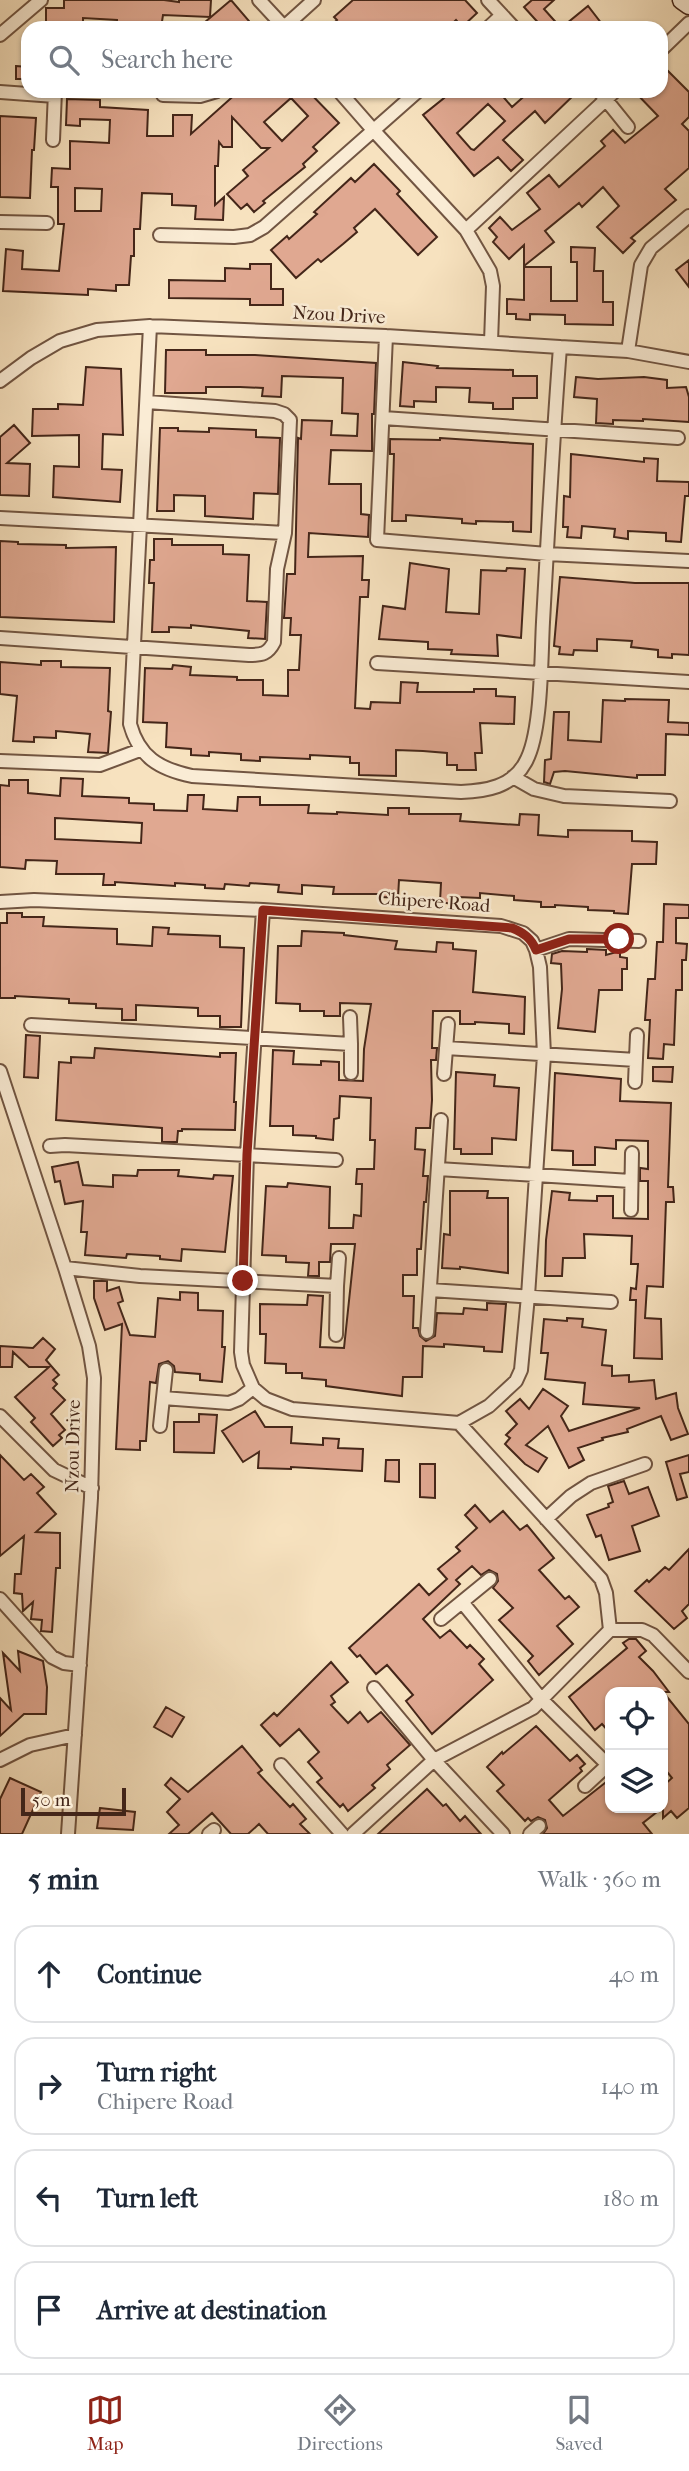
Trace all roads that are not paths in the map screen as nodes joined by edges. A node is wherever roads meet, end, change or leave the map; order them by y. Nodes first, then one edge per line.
1 (41, 0) edge
2 (259, 0) edge
3 (314, 0) edge
4 (488, 0) edge
5 (682, 0) edge
6 (689, 5) edge
7 (502, 15) junction
8 (278, 21) edge
9 (292, 21) edge
10 (496, 21) edge
11 (508, 21) edge
12 (689, 23) edge
13 (0, 35) edge
14 (668, 43) edge
15 (0, 92) edge
16 (21, 92) edge
17 (55, 98) edge
18 (345, 98) edge
19 (410, 98) edge
20 (603, 98) edge
21 (610, 98) edge
22 (628, 127) dead end
23 (374, 131) junction
24 (53, 140) dead end
25 (689, 215) edge
26 (0, 222) edge
27 (47, 223) dead end
28 (466, 230) junction
29 (160, 235) dead end
30 (150, 326) junction
31 (386, 336) junction
32 (491, 342) junction
33 (560, 347) junction
34 (628, 352) junction
35 (689, 362) edge
36 (0, 381) edge
37 (147, 402) junction
38 (383, 418) junction
39 (554, 429) junction
40 (678, 438) dead end
41 (0, 518) edge
42 (141, 527) junction
43 (285, 534) junction
44 (547, 554) junction
45 (689, 561) edge
46 (0, 638) edge
47 (134, 645) junction
48 (377, 663) dead end
49 (540, 671) junction
50 (689, 682) edge
51 (140, 750) junction
52 (0, 761) edge
53 (513, 777) junction
54 (670, 801) dead end
55 (0, 902) edge
56 (263, 910) junction
57 (639, 941) dead end
58 (536, 950) junction
59 (350, 1017) dead end
60 (448, 1024) dead end
61 (31, 1025) dead end
62 (637, 1035) dead end
63 (255, 1039) junction
64 (351, 1044) junction
65 (446, 1048) junction
66 (544, 1055) junction
67 (636, 1060) junction
68 (0, 1072) edge
69 (351, 1073) dead end
70 (444, 1074) dead end
71 (635, 1082) dead end
72 (441, 1120) dead end
73 (50, 1146) dead end
74 (632, 1153) dead end
75 (247, 1154) junction
76 (336, 1160) dead end
77 (438, 1168) junction
78 (536, 1174) junction
79 (631, 1181) junction
80 (631, 1210) dead end
81 (339, 1258) dead end
82 (65, 1268) junction
83 (243, 1281) junction
84 (337, 1286) junction
85 (430, 1290) junction
86 (528, 1296) junction
87 (611, 1302) dead end
88 (427, 1332) dead end
89 (336, 1335) dead end
90 (166, 1370) dead end
91 (253, 1388) junction
92 (163, 1398) junction
93 (0, 1416) edge
94 (459, 1423) junction
95 (160, 1426) dead end
96 (645, 1464) dead end
97 (92, 1488) junction
98 (546, 1519) junction
99 (490, 1579) dead end
100 (0, 1599) edge
101 (461, 1602) junction
102 (441, 1619) dead end
103 (610, 1630) junction
104 (80, 1665) junction
105 (689, 1672) edge
106 (374, 1688) dead end
107 (542, 1700) junction
108 (75, 1735) junction
109 (0, 1760) edge
110 (434, 1760) junction
111 (605, 1760) edge
112 (281, 1765) dead end
113 (605, 1768) edge
114 (584, 1786) dead end
115 (68, 1834) edge
116 (342, 1834) edge
117 (354, 1834) edge
118 (503, 1834) edge

1 - 13 street
2 - 8 street
3 - 9 street
4 - 7 street
5 - 6 street
7 - 10 street
7 - 11 street
12 - 14 street
15 - 16 street
17 - 24 street
18 - 23 street
19 - 23 street
20 - 28 street
21 - 22 street
23 - 28 street
23 - 29 street
25 - 34 street
26 - 27 street
28 - 32 street
30 - 31 street, Nzou Drive
30 - 36 street, Nzou Drive
30 - 37 street
31 - 32 street, Nzou Drive
31 - 38 street
32 - 33 street, Nzou Drive
33 - 34 street, Nzou Drive
33 - 39 street
34 - 35 street, Nzou Drive
37 - 42 street
37 - 43 street
38 - 39 street
38 - 44 street
39 - 40 street
39 - 44 street
41 - 42 street
42 - 43 street
42 - 47 street
43 - 47 street
44 - 45 street
44 - 49 street
46 - 47 street
47 - 51 street
48 - 49 street
49 - 50 street
49 - 53 street
51 - 52 street
51 - 53 street
53 - 54 street
55 - 56 street, Chipere Road
56 - 58 street, Chipere Road
56 - 63 street
57 - 58 street
58 - 66 street
59 - 64 street
60 - 65 street
61 - 63 street
62 - 67 street
63 - 64 street
63 - 75 street
64 - 69 street
65 - 66 street
65 - 70 street
66 - 67 street
66 - 78 street
67 - 71 street
68 - 82 street, Nzou Drive
72 - 77 street
73 - 75 street
74 - 79 street
75 - 76 street
75 - 83 street
77 - 78 street
77 - 85 street
78 - 79 street
78 - 86 street
79 - 80 street
81 - 84 street
82 - 83 street
82 - 97 street, Nzou Drive
83 - 84 street
83 - 91 street
84 - 89 street
85 - 86 street
85 - 88 street
86 - 87 street
86 - 94 street
90 - 92 street
91 - 92 street
91 - 94 street
92 - 95 street
93 - 97 street
94 - 98 street
96 - 98 street
97 - 104 street, Nzou Drive
98 - 103 street
99 - 101 street
100 - 104 street
101 - 102 street
101 - 107 street
103 - 105 street
103 - 107 street
104 - 108 street, Nzou Drive
106 - 110 street
107 - 110 street
107 - 111 street
108 - 109 street
108 - 115 street, Nzou Drive
110 - 117 street
110 - 118 street
112 - 116 street
113 - 114 street

